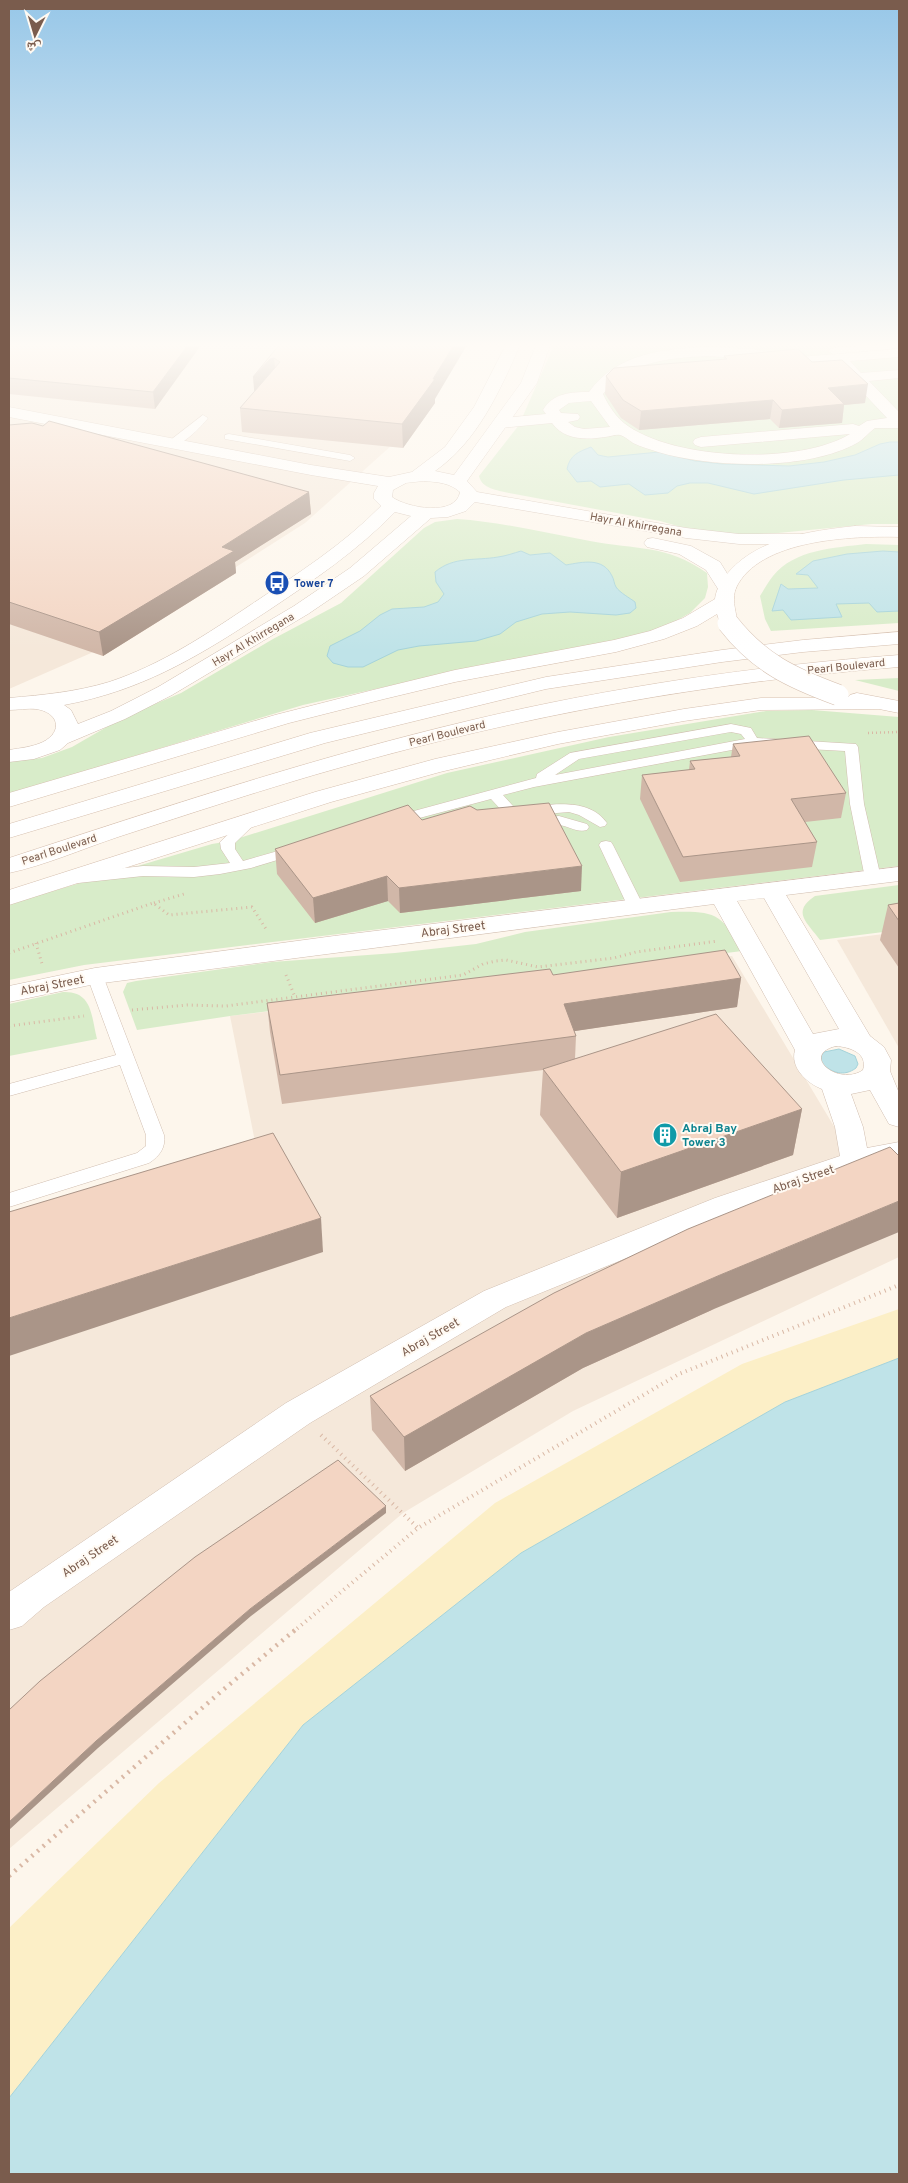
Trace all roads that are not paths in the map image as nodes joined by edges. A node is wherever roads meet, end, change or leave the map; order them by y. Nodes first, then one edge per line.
1 (155, 447) edge
2 (169, 447) edge
3 (221, 447) edge
4 (295, 447) edge
5 (451, 447) edge
6 (488, 447) edge
7 (659, 447) edge
8 (750, 447) edge
9 (802, 447) edge
10 (833, 447) edge
11 (166, 449) junction
12 (216, 452) junction
13 (808, 454) junction
14 (350, 458) dead end
15 (761, 459) junction
16 (418, 476) junction
17 (392, 483) junction
18 (463, 495) junction
19 (387, 503) junction
20 (426, 514) junction
21 (897, 531) edge
22 (804, 539) junction
23 (725, 595) junction
24 (899, 638) edge
25 (899, 661) edge
26 (21, 702) edge
27 (875, 704) junction
28 (899, 707) edge
29 (62, 738) junction
30 (9, 756) edge
31 (493, 793) junction
32 (9, 800) edge
33 (443, 806) junction
34 (464, 817) edge
35 (253, 819) junction
36 (600, 823) dead end
37 (379, 825) edge
38 (513, 825) edge
39 (582, 827) dead end
40 (9, 832) edge
41 (315, 844) edge
42 (606, 845) dead end
43 (9, 866) edge
44 (239, 866) junction
45 (899, 874) edge
46 (69, 878) junction
47 (874, 878) junction
48 (771, 890) junction
49 (722, 897) junction
50 (9, 898) edge
51 (636, 907) junction
52 (95, 976) junction
53 (9, 994) edge
54 (860, 1042) junction
55 (808, 1049) junction
56 (126, 1058) junction
57 (877, 1072) junction
58 (834, 1083) junction
59 (9, 1090) edge
60 (899, 1117) edge
61 (899, 1152) edge
62 (855, 1161) junction
63 (9, 1200) edge
64 (9, 1614) edge

1 - 11 street
2 - 11 lane
3 - 12 lane
4 - 14 lane
5 - 16 street
6 - 18 street
7 - 15 street
8 - 15 street
9 - 13 street
10 - 13 street
11 - 12 street
11 - 19 street
12 - 17 street
13 - 15 street
16 - 17 street
16 - 18 street
17 - 19 street, Hayr Al Khirregana
18 - 20 street
18 - 22 street, Hayr Al Khirregana
18 - 23 street, Hayr Al Khirregana
19 - 20 street
19 - 26 street, Hayr Al Khirregana
20 - 29 street, Hayr Al Khirregana
21 - 22 street
22 - 23 street
23 - 27 street, bridge
23 - 32 street
24 - 40 street, Pearl Boulevard
25 - 43 street, Pearl Boulevard
26 - 29 street
27 - 28 street
27 - 35 street
29 - 30 street, Hayr Al Khirregana
31 - 33 lane
31 - 36 lane
31 - 47 lane
33 - 34 lane
33 - 37 lane
35 - 44 lane
35 - 46 street
38 - 39 lane
41 - 44 lane
42 - 51 lane
44 - 46 lane
45 - 47 street, Abraj Street
46 - 50 street
47 - 48 street, Abraj Street
48 - 49 street, Abraj Street
48 - 54 street
49 - 51 street, Abraj Street
49 - 55 street
51 - 52 street, Abraj Street
52 - 53 street, Abraj Street
52 - 56 lane
54 - 55 street
54 - 57 street
55 - 58 street
56 - 59 lane
56 - 63 lane
57 - 58 street
57 - 60 street
58 - 62 street
61 - 62 street, Abraj Street
62 - 64 street, Abraj Street

